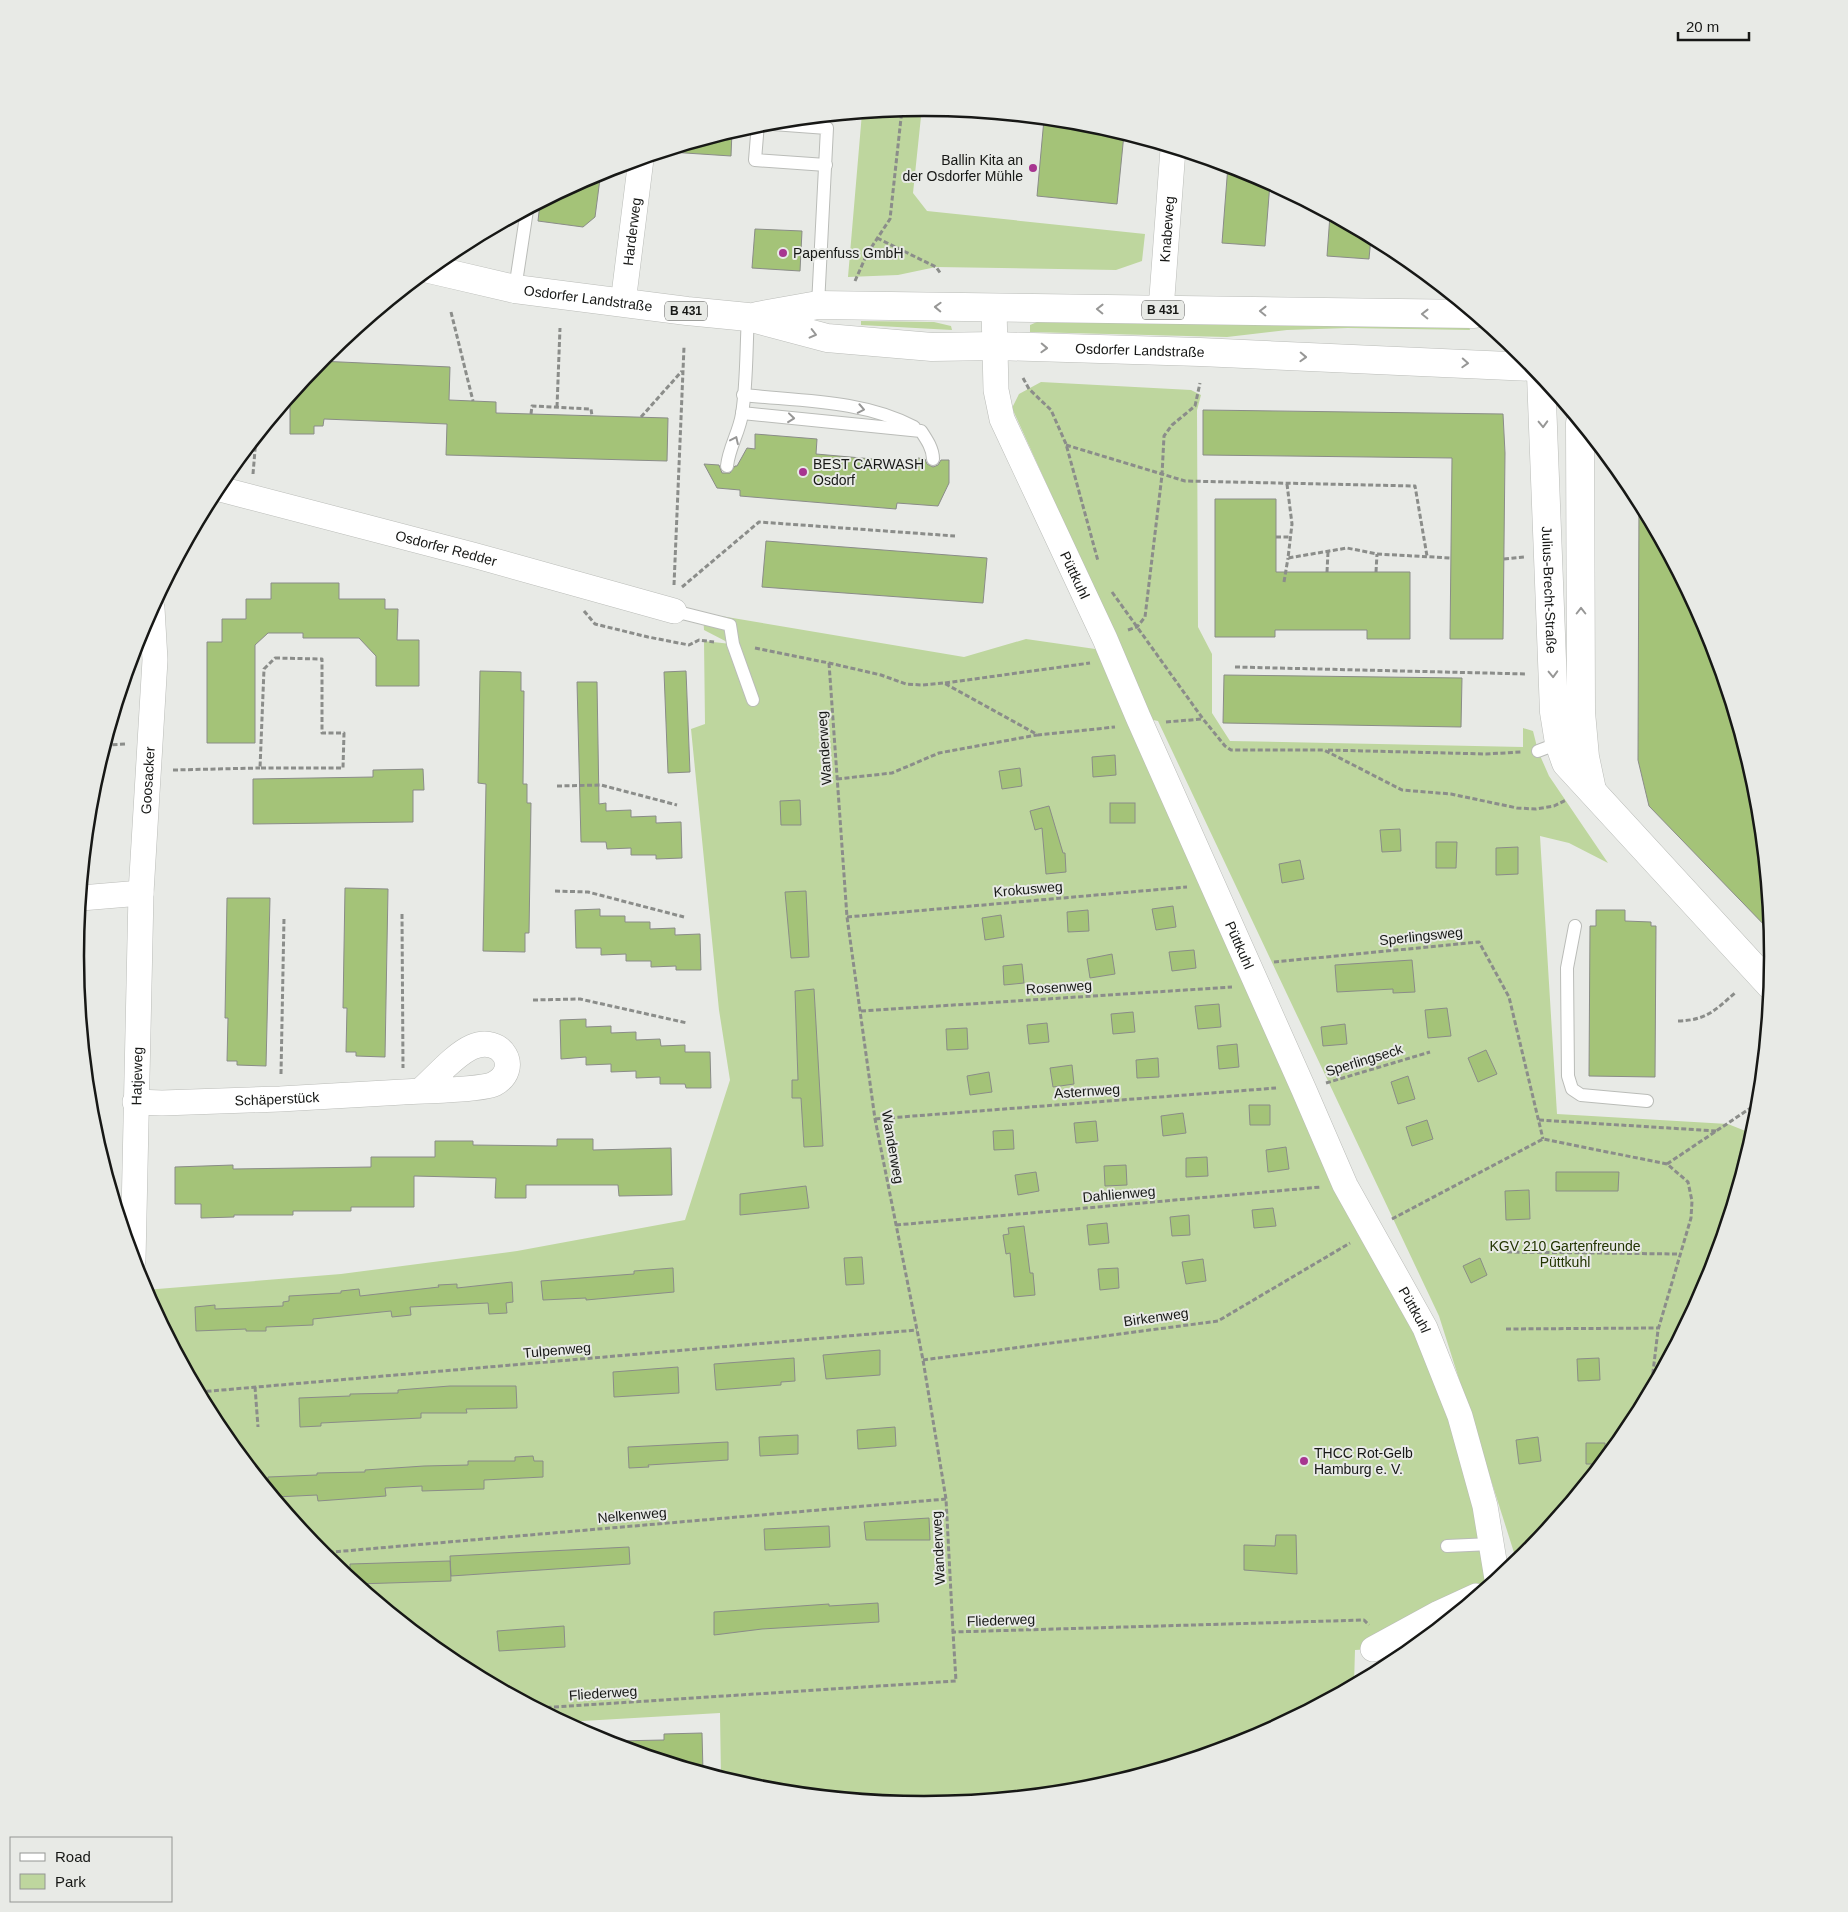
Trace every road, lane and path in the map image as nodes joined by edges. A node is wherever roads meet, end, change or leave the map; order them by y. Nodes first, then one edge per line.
1 (901, 117) edge
2 (797, 126) edge
3 (758, 132) edge
4 (1173, 154) edge
5 (640, 165) edge
6 (826, 165) junction
7 (525, 217) edge
8 (877, 238) junction
9 (438, 271) edge
10 (941, 274) dead end
11 (853, 284) dead end
12 (515, 288) junction
13 (623, 303) junction
14 (818, 304) junction
15 (994, 308) junction
16 (1161, 310) junction
17 (451, 312) dead end
18 (1466, 314) edge
19 (748, 317) junction
20 (560, 328) dead end
21 (996, 346) junction
22 (684, 347) dead end
23 (1522, 366) edge
24 (683, 371) junction
25 (1023, 378) dead end
26 (1200, 383) dead end
27 (1541, 387) edge
28 (744, 395) junction
29 (473, 401) dead end
30 (557, 407) junction
31 (742, 413) junction
32 (531, 414) dead end
33 (592, 416) dead end
34 (641, 417) dead end
35 (921, 431) junction
36 (1580, 431) edge
37 (1066, 444) junction
38 (255, 447) edge
39 (933, 459) dead end
40 (727, 466) dead end
41 (1162, 475) junction
42 (1287, 484) junction
43 (224, 490) edge
44 (250, 497) junction
45 (956, 536) dead end
46 (1276, 537) dead end
47 (1290, 537) junction
48 (1328, 552) junction
49 (1377, 554) junction
50 (1427, 556) junction
51 (1524, 557) dead end
52 (1288, 558) junction
53 (1451, 558) dead end
54 (1504, 559) dead end
55 (1100, 569) dead end
56 (1327, 572) dead end
57 (1376, 572) dead end
58 (1284, 582) dead end
59 (1108, 587) dead end
60 (583, 610) dead end
61 (674, 611) junction
62 (153, 623) edge
63 (1137, 627) junction
64 (670, 642) junction
65 (733, 644) junction
66 (1113, 660) junction
67 (829, 663) junction
68 (1235, 667) dead end
69 (1530, 674) dead end
70 (944, 683) junction
71 (754, 700) dead end
72 (1203, 719) junction
73 (1141, 724) junction
74 (1038, 735) junction
75 (1549, 747) junction
76 (1324, 750) junction
77 (260, 768) junction
78 (149, 770) junction
79 (837, 779) junction
80 (557, 786) dead end
81 (1582, 795) junction
82 (677, 805) dead end
83 (1212, 884) junction
84 (555, 891) dead end
85 (141, 893) junction
86 (86, 898) edge
87 (402, 914) dead end
88 (684, 917) dead end
89 (847, 917) junction
90 (284, 918) dead end
91 (1575, 926) dead end
92 (1252, 975) junction
93 (1763, 978) edge
94 (1736, 992) dead end
95 (533, 1000) dead end
96 (861, 1011) junction
97 (1678, 1021) dead end
98 (687, 1023) dead end
99 (1430, 1052) dead end
100 (1303, 1088) junction
101 (411, 1092) joint
102 (280, 1099) junction
103 (135, 1102) junction
104 (1647, 1102) dead end
105 (1750, 1109) edge
106 (875, 1119) junction
107 (1539, 1120) junction
108 (1717, 1131) junction
109 (1543, 1139) junction
110 (1667, 1164) junction
111 (1345, 1185) junction
112 (896, 1225) junction
113 (1370, 1231) junction
114 (133, 1240) edge
115 (1507, 1252) dead end
116 (1679, 1254) junction
117 (1506, 1328) dead end
118 (1658, 1328) junction
119 (917, 1330) junction
120 (923, 1360) junction
121 (1651, 1378) edge
122 (255, 1387) junction
123 (206, 1391) edge
124 (258, 1427) dead end
125 (946, 1499) junction
126 (1491, 1544) junction
127 (1447, 1546) dead end
128 (331, 1551) edge
129 (1496, 1571) edge
130 (1459, 1604) edge
131 (953, 1632) junction
132 (1373, 1649) joint
133 (547, 1707) edge

1 - 8 path
2 - 6 lane
3 - 6 lane
4 - 16 street, Knabeweg
5 - 13 street, Harderweg
6 - 14 lane
7 - 12 lane
8 - 10 path
8 - 11 path
9 - 12 main road, Osdorfer Landstraße / B 431
12 - 13 main road, Osdorfer Landstraße / B 431
13 - 19 main road, Osdorfer Landstraße / B 431
15 -> 14 main road, Osdorfer Landstraße / B 431
14 - 19 main road, Osdorfer Landstraße / B 431
16 -> 15 main road, Osdorfer Landstraße / B 431
15 - 21 street, Püttkuhl
18 -> 16 main road, Osdorfer Landstraße / B 431
17 - 29 path
19 -> 21 main road, Osdorfer Landstraße / B 431
19 - 28 lane
20 - 30 path
21 -> 23 main road, Osdorfer Landstraße / B 431
21 - 66 street, Püttkuhl
22 - 24 path
24 - 34 path
24 - 45 path
25 - 37 path
26 - 41 path
27 -> 75 main road, Julius-Brecht-Straße
28 - 31 lane
28 -> 35 lane
30 - 32 path
30 - 33 path
31 -> 35 lane
40 -> 31 lane
35 - 39 lane
81 -> 36 main road, Julius-Brecht-Straße
37 - 41 path
37 - 55 path
38 - 44 path
41 - 42 path
41 - 63 path
42 - 47 path
42 - 50 path
43 - 44 street, Osdorfer Redder
44 - 61 street, Osdorfer Redder
46 - 47 path
47 - 52 path
48 - 49 path
48 - 52 path
48 - 56 path
49 - 50 path
49 - 57 path
50 - 53 path
51 - 54 path
52 - 58 path
59 - 63 path
60 - 64 path
61 - 64 path
61 - 65 lane
62 - 78 street, Goosacker
63 - 72 path
64 - 65 path
65 - 67 path
65 - 71 lane
66 - 70 path
66 - 73 street, Püttkuhl
67 - 70 path
67 - 79 path, Wanderweg
68 - 69 path
70 - 74 path
72 - 73 path
72 - 76 path
73 - 74 path
73 - 83 street, Püttkuhl
74 - 79 path
75 - 76 path
75 - 81 main road, Julius-Brecht-Straße
76 - 81 path
77 - 77 path
77 - 78 path
78 - 85 street, Goosacker
79 - 89 path, Wanderweg
80 - 82 path
81 - 93 main road, Julius-Brecht-Straße
83 - 89 path, Krokusweg
83 - 92 street, Püttkuhl
84 - 88 path
85 - 86 street
85 - 103 street, Hatjeweg
87 - 101 path
89 - 96 path, Wanderweg
90 - 102 path
91 - 104 lane
92 - 96 path, Rosenweg
92 - 100 street, Püttkuhl
92 - 107 path, Sperlingsweg
94 - 97 path
95 - 98 path
96 - 106 path, Wanderweg
99 - 100 path, Sperlingseck
100 - 106 path, Asternweg
100 - 111 street, Püttkuhl
101 - 102 street, Schäperstück
102 - 103 street, Schäperstück
103 - 114 street, Hatjeweg
105 - 108 path
106 - 112 path, Wanderweg
107 - 108 path
107 - 109 path, Sperlingsweg
108 - 110 path
109 - 110 path
109 - 113 path, Birkenweg
110 - 116 path
111 - 112 path, Dahlienweg
111 - 113 street, Püttkuhl
112 - 119 path, Wanderweg
113 - 120 path, Birkenweg
113 - 126 street, Püttkuhl
115 - 116 path
116 - 118 path
117 - 118 path
118 - 121 path
119 - 120 path, Wanderweg
119 - 122 path, Tulpenweg
120 - 125 path, Wanderweg
122 - 123 path, Tulpenweg
122 - 124 path
125 - 128 path, Nelkenweg
125 - 131 path, Wanderweg
126 - 127 lane
126 - 129 street, Püttkuhl
130 - 132 street
131 - 132 path, Fliederweg
131 - 133 path, Fliederweg

